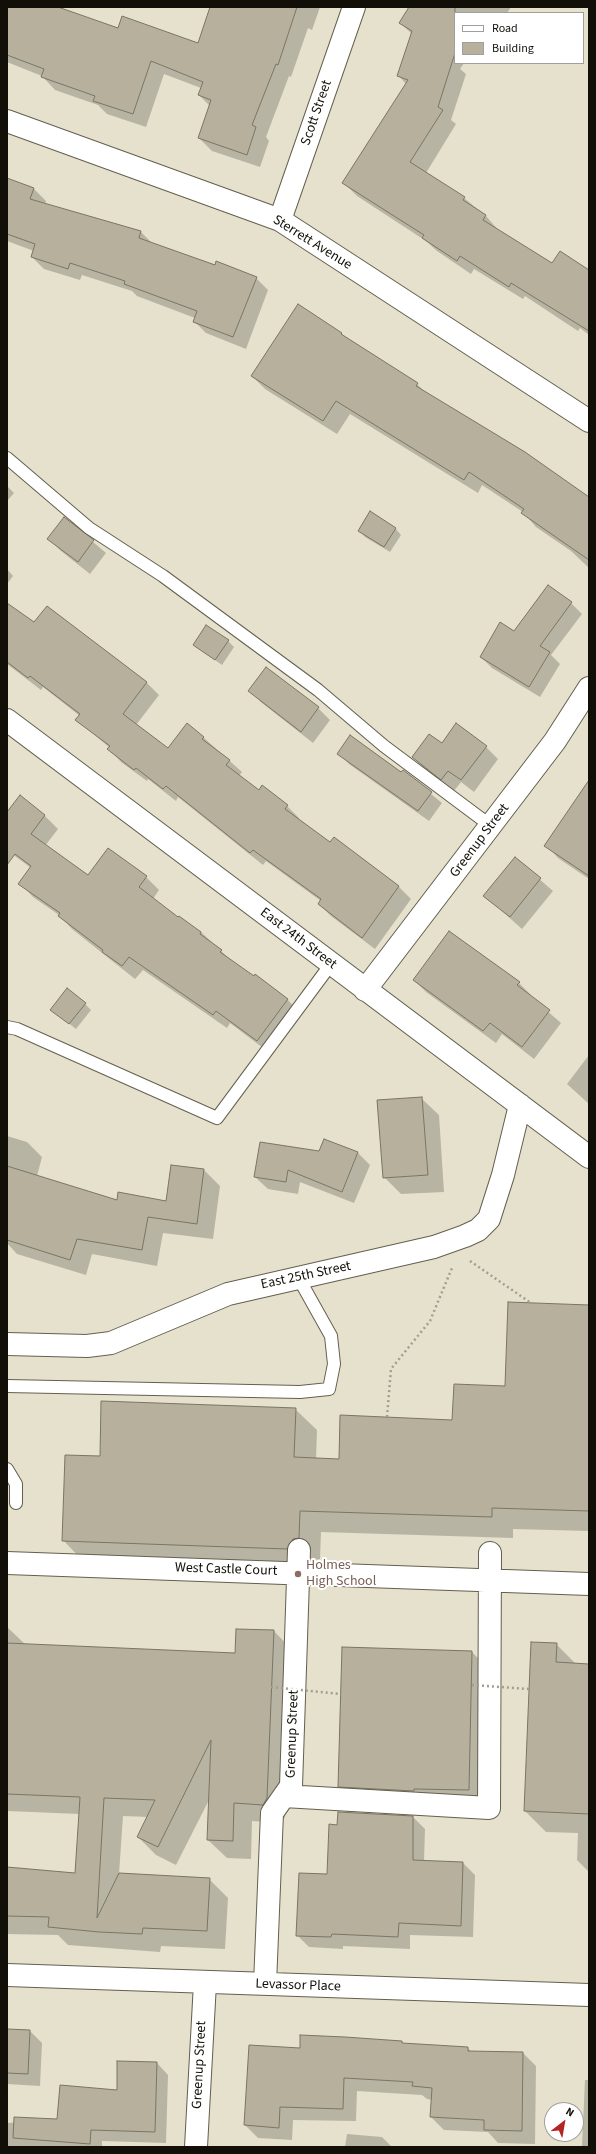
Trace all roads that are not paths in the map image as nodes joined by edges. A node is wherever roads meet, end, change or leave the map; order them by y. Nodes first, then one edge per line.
1 (354, 7) edge
2 (7, 121) edge
3 (280, 220) junction
4 (589, 421) edge
5 (7, 458) edge
6 (589, 688) edge
7 (10, 730) edge
8 (491, 826) junction
9 (331, 964) junction
10 (366, 990) junction
11 (7, 1027) edge
12 (520, 1105) junction
13 (589, 1157) edge
14 (298, 1277) junction
15 (7, 1344) edge
16 (7, 1386) edge
17 (7, 1469) edge
18 (16, 1503) dead end
19 (299, 1550) dead end
20 (490, 1553) dead end
21 (7, 1564) edge
22 (299, 1572) junction
23 (490, 1580) junction
24 (589, 1584) edge
25 (278, 1805) junction
26 (7, 1975) edge
27 (205, 1983) junction
28 (265, 1984) junction
29 (589, 1995) edge
30 (196, 2147) edge

1 - 3 street, Scott Street
2 - 3 street, Sterrett Avenue
3 - 4 street, Sterrett Avenue
5 - 8 lane
6 - 8 street, Greenup Street
7 - 9 street, East 24th Street
8 - 10 street, Greenup Street
9 - 10 street, East 24th Street
9 - 11 lane
10 - 12 street, East 24th Street
12 - 13 street, East 24th Street
12 - 14 street, East 25th Street
14 - 15 street, East 25th Street
14 - 16 lane
17 - 18 lane
19 - 22 street, Greenup Street
20 - 23 street
21 - 22 street, West Castle Court
22 - 23 street, West Castle Court
22 - 25 street, Greenup Street
23 - 24 street, West Castle Court
23 - 25 street
25 - 28 street, Greenup Street
26 - 27 street, Levassor Place
27 - 28 street, Levassor Place
27 - 30 street, Greenup Street
28 - 29 street, Levassor Place

